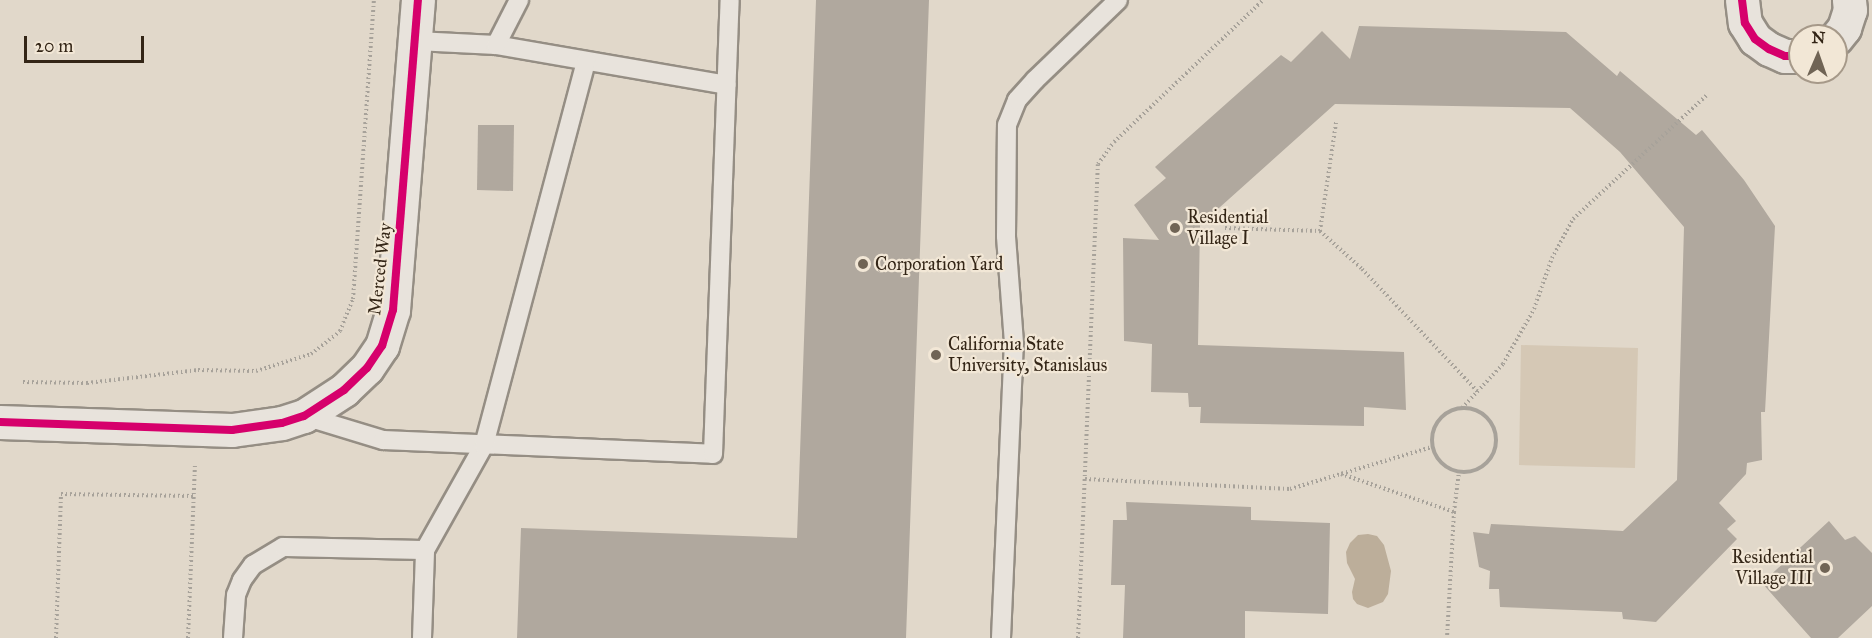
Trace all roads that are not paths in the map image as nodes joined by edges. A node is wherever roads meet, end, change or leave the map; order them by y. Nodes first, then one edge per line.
1 (418, 0) edge
2 (519, 0) edge
3 (730, 0) edge
4 (1118, 0) edge
5 (1742, 0) edge
6 (1850, 0) edge
7 (1845, 24) edge
8 (416, 41) junction
9 (496, 45) junction
10 (1788, 56) edge
11 (586, 61) junction
12 (727, 86) junction
13 (304, 416) junction
14 (0, 422) edge
15 (484, 444) junction
16 (425, 550) junction
17 (233, 638) edge
18 (422, 638) edge
19 (1001, 638) edge

1 - 8 street, Merced Way
2 - 9 lane
3 - 12 lane
4 - 19 lane
5 - 10 street
6 - 7 street
8 - 9 lane
8 - 13 street, Merced Way
9 - 11 lane
11 - 12 lane
11 - 15 lane
12 - 15 lane
13 - 14 street, Merced Way
13 - 15 lane
15 - 16 lane
16 - 17 lane
16 - 18 lane

